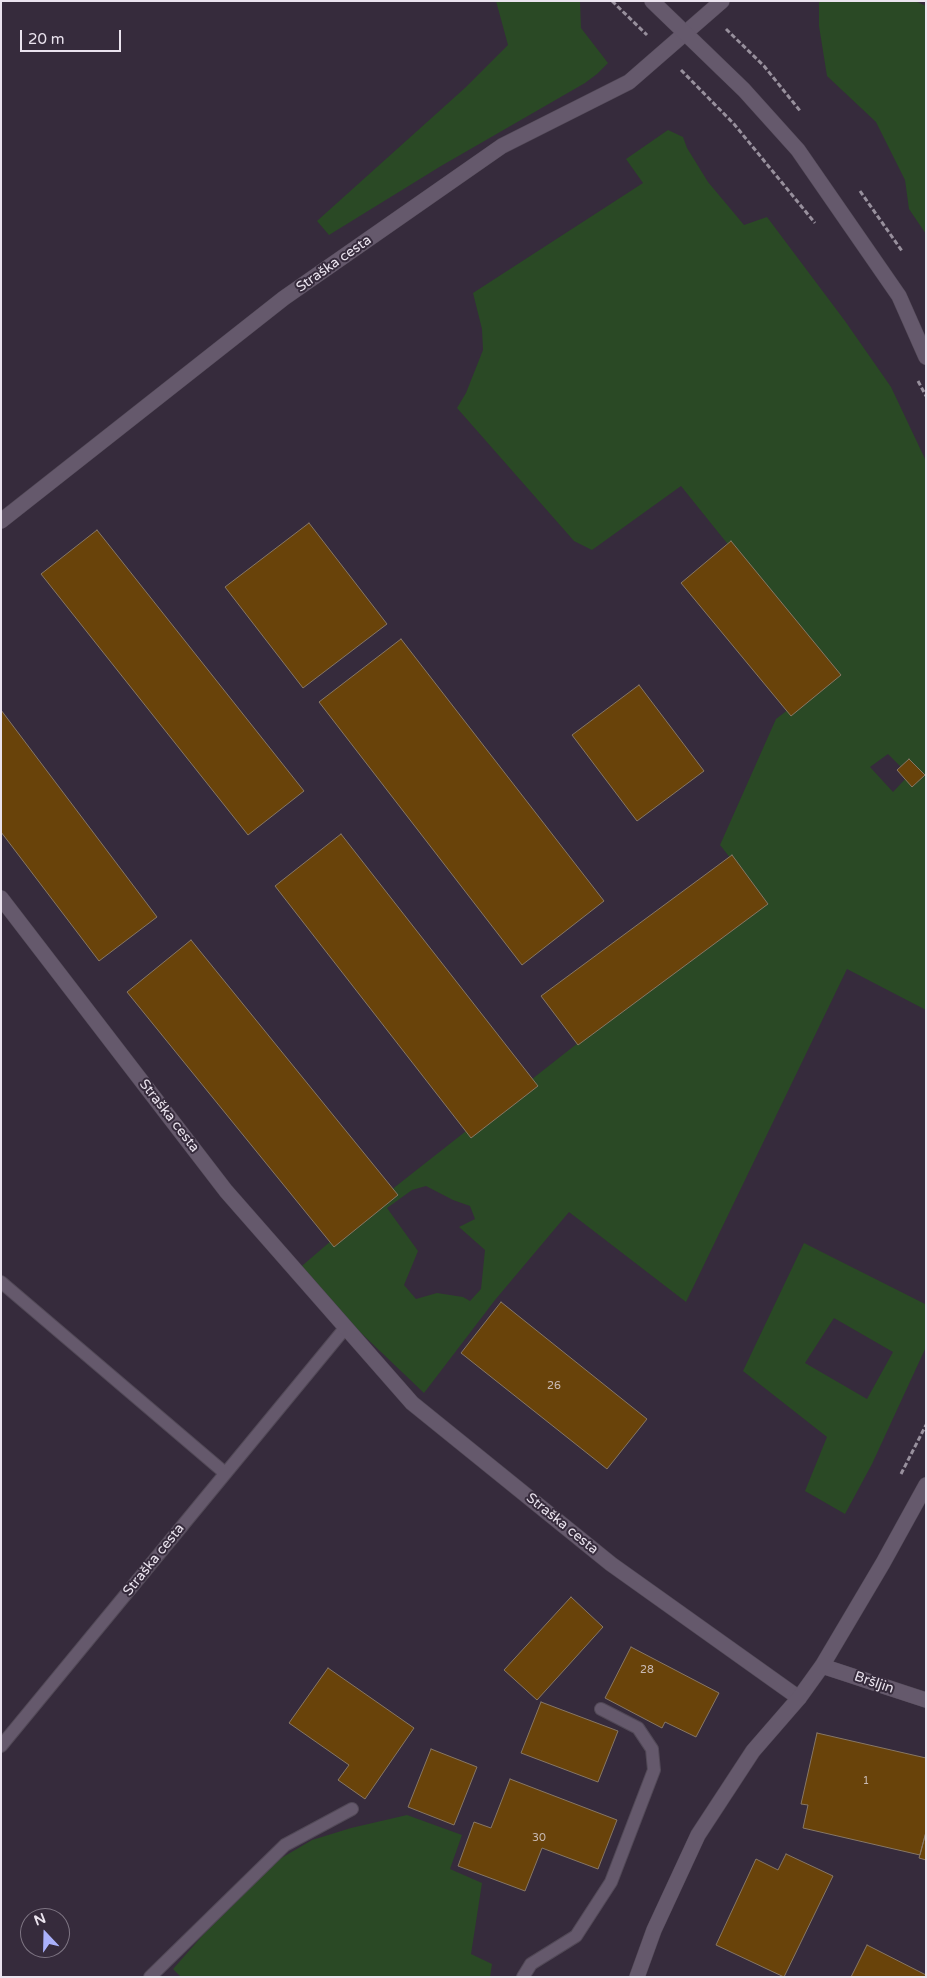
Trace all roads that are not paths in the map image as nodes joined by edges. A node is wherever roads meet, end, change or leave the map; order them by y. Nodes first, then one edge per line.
1 (652, 1) edge
2 (722, 1) edge
3 (684, 34) junction
4 (926, 357) edge
5 (1, 521) edge
6 (1, 898) edge
7 (1, 1282) edge
8 (346, 1327) junction
9 (225, 1473) junction
10 (926, 1485) edge
11 (822, 1666) junction
12 (799, 1698) junction
13 (926, 1700) edge
14 (601, 1709) dead end
15 (1, 1746) edge
16 (352, 1808) dead end
17 (150, 1977) edge
18 (523, 1977) edge
19 (637, 1977) edge

1 - 3 street
2 - 3 street, Straška cesta
3 - 4 street
3 - 5 street, Straška cesta
6 - 8 street, Straška cesta
7 - 9 lane
8 - 9 lane, Straška cesta
8 - 12 street, Straška cesta
9 - 15 lane, Straška cesta
10 - 11 street
11 - 12 street
11 - 13 street, Bršljin
12 - 19 street
14 - 18 lane
16 - 17 lane

